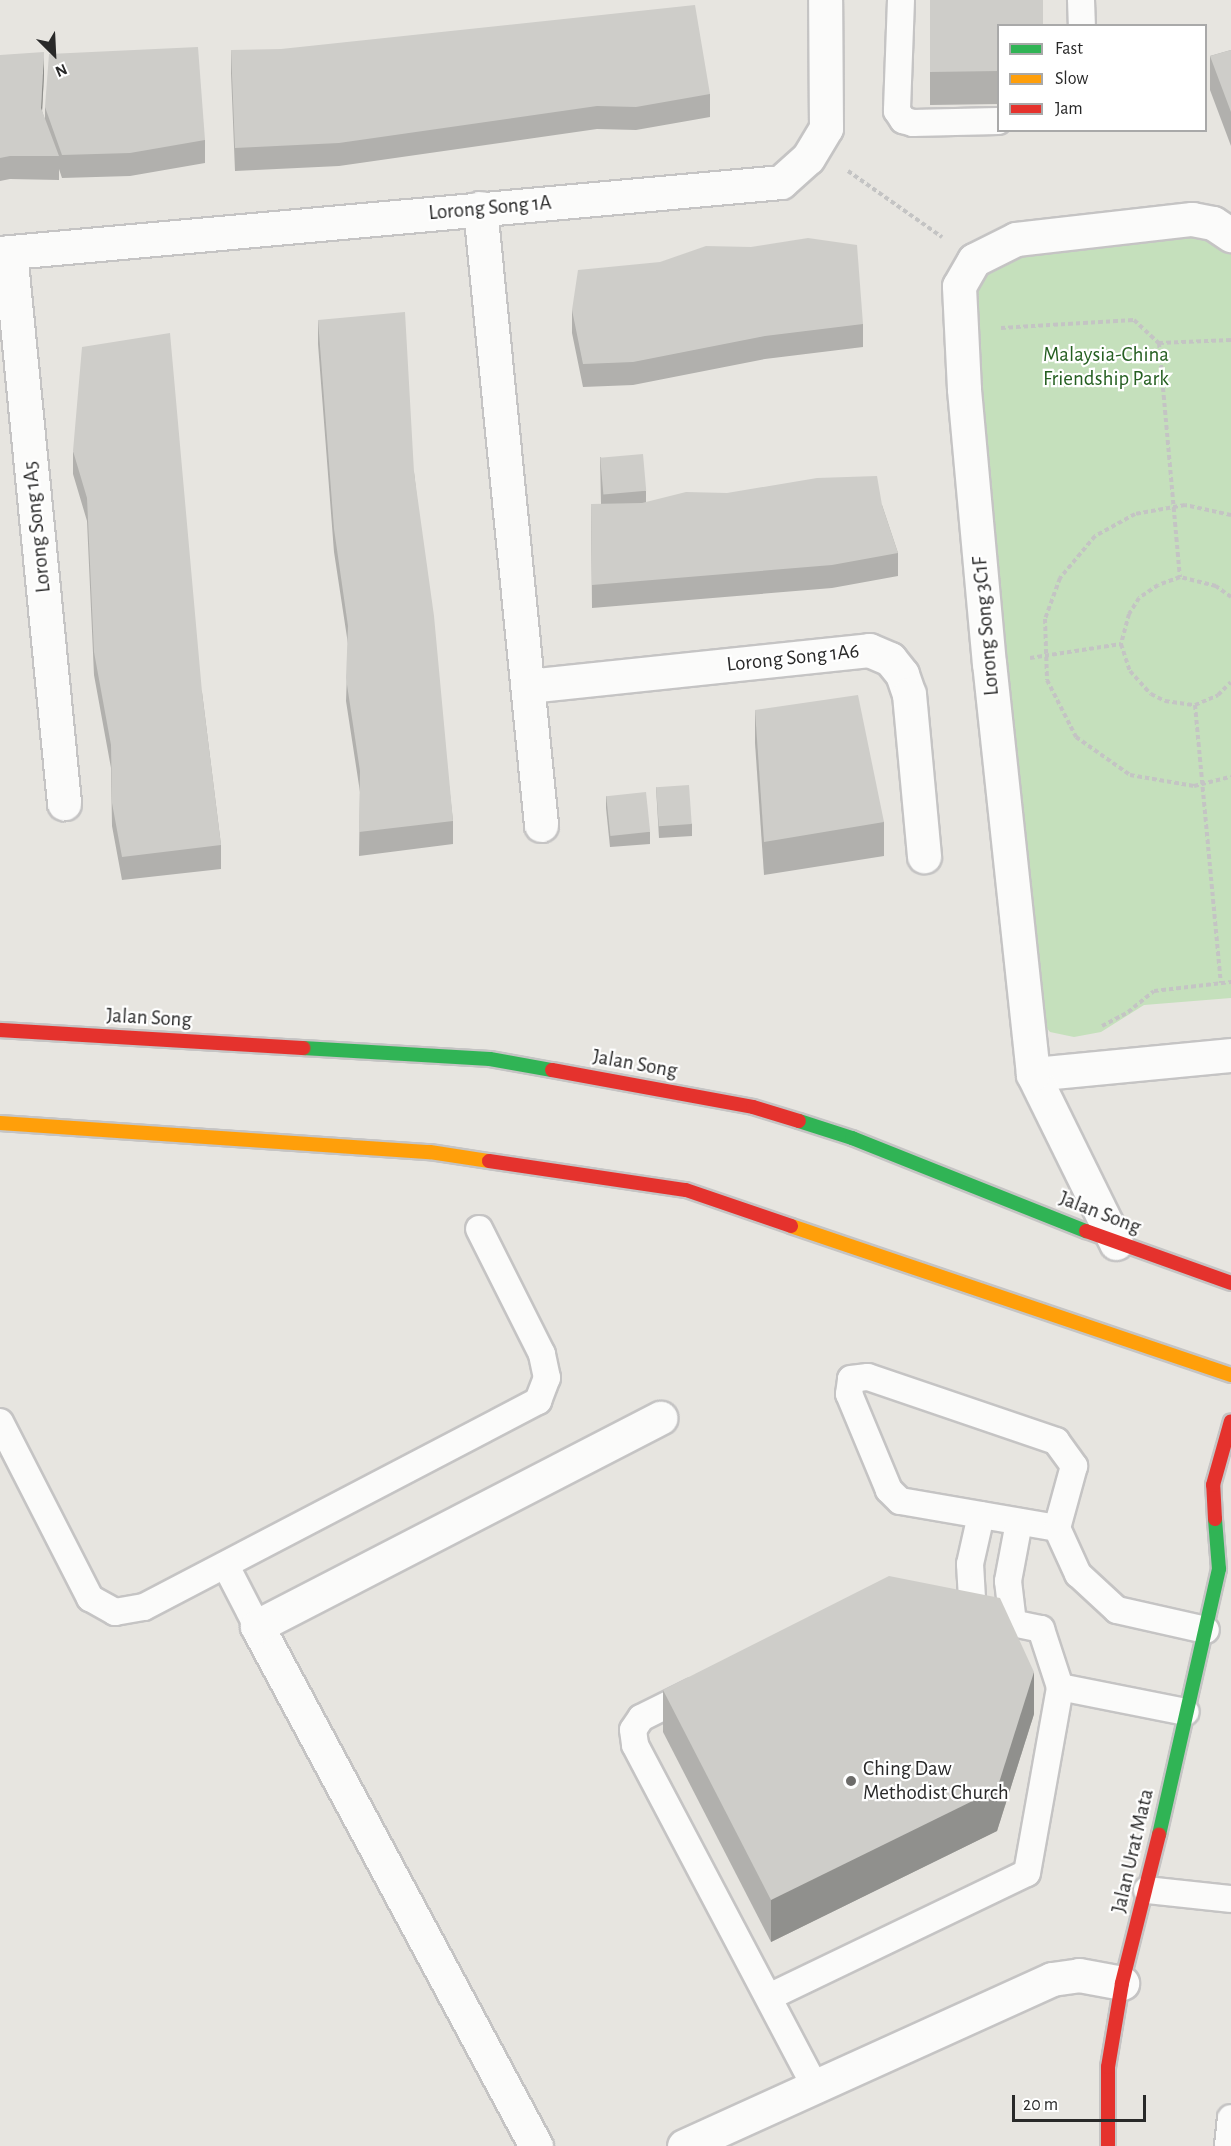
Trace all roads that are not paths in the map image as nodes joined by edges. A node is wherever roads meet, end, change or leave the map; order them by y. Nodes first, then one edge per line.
1 (825, 0) edge
2 (901, 0) edge
3 (1081, 0) edge
4 (1082, 24) edge
5 (997, 122) edge
6 (480, 208) junction
7 (1231, 235) edge
8 (5, 252) edge
9 (528, 686) junction
10 (64, 803) dead end
11 (541, 825) dead end
12 (924, 856) dead end
13 (0, 1030) edge
14 (1231, 1055) edge
15 (1033, 1074) junction
16 (0, 1123) edge
17 (479, 1229) dead end
18 (1116, 1243) junction
19 (1231, 1283) edge
20 (1231, 1375) edge
21 (660, 1418) dead end
22 (1231, 1421) edge
23 (0, 1422) edge
24 (981, 1515) junction
25 (1019, 1522) junction
26 (1057, 1528) junction
27 (1231, 1553) edge
28 (226, 1566) junction
29 (1219, 1569) junction
30 (1013, 1623) junction
31 (257, 1626) junction
32 (1206, 1630) junction
33 (714, 1681) edge
34 (1060, 1687) junction
35 (1186, 1712) junction
36 (1147, 1890) junction
37 (1231, 1899) edge
38 (1122, 1983) junction
39 (769, 1997) junction
40 (815, 2087) junction
41 (1231, 2118) edge
42 (536, 2146) edge
43 (684, 2146) edge
44 (1108, 2146) edge
45 (1228, 2146) edge

1 - 6 street, Lorong Song 1A
2 - 5 lane
3 - 4 lane
6 - 8 street, Lorong Song 1A
6 - 9 street
7 - 15 street, Lorong Song 3C1F
8 - 10 street, Lorong Song 1A5
9 - 11 street
9 - 12 street, Lorong Song 1A6
13 - 18 main road, Jalan Song
14 - 15 street
15 - 18 street, Lorong Song 3C1F
16 - 20 main road
17 - 28 lane
18 - 19 main road, Jalan Song
21 - 31 street
22 - 29 main road, Jalan Urat Mata
23 - 28 lane
24 - 25 lane
24 - 26 lane
24 - 30 lane
25 - 26 lane
25 - 30 lane
26 - 32 lane
27 - 29 main road, Jalan Urat Mata
28 - 31 lane
29 - 32 main road, Jalan Urat Mata
30 - 34 lane
31 - 42 street
32 - 35 main road, Jalan Urat Mata
33 - 39 lane
34 - 35 lane
34 - 39 lane
35 - 36 main road, Jalan Urat Mata
36 - 37 lane
36 - 38 main road, Jalan Urat Mata
38 - 40 street
38 - 44 main road, Jalan Urat Mata
39 - 40 lane
40 - 43 street
41 - 45 lane

